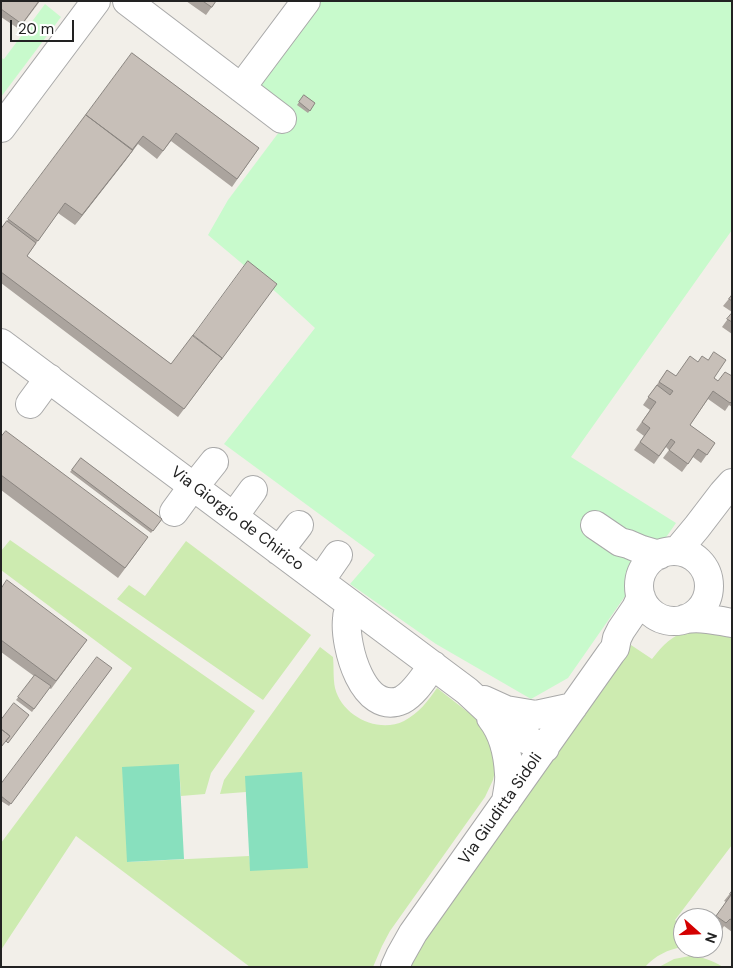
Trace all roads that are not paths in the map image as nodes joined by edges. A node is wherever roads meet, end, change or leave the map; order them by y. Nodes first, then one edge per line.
1 (96, 1) edge
2 (127, 1) edge
3 (306, 1) edge
4 (241, 88) junction
5 (282, 119) dead end
6 (1, 128) edge
7 (1, 342) edge
8 (49, 378) junction
9 (30, 404) dead end
10 (214, 462) dead end
11 (732, 483) edge
12 (194, 487) junction
13 (253, 490) dead end
14 (732, 503) edge
15 (174, 512) dead end
16 (234, 516) junction
17 (299, 525) dead end
18 (279, 551) junction
19 (668, 553) junction
20 (338, 554) dead end
21 (707, 579) junction
22 (320, 581) junction
23 (640, 587) junction
24 (352, 605) junction
25 (732, 610) edge
26 (676, 620) junction
27 (732, 623) edge
28 (611, 653) junction
29 (432, 665) junction
30 (473, 696) junction
31 (573, 707) junction
32 (544, 748) junction
33 (506, 802) junction
34 (395, 967) edge

1 - 6 street
2 - 4 street
3 - 4 street
4 - 5 street
7 - 8 street, Via Giorgio de Chirico
8 - 9 street
8 - 12 street, Via Giorgio de Chirico
10 - 12 street
11 - 19 street, Via Giuditta Sidoli
12 - 15 street
12 - 16 street, Via Giorgio de Chirico
13 - 16 street
14 - 21 street, Via Giuditta Sidoli
16 - 18 street, Via Giorgio de Chirico
17 - 18 street
18 - 22 street, Via Giorgio de Chirico
19 - 21 street
19 - 23 street, Via Giuditta Sidoli
19 - 23 street
20 - 22 street
21 - 25 street
21 - 26 street, Via Giuditta Sidoli
22 - 24 street, Via Giorgio de Chirico
23 - 26 street
23 - 28 street, Via Giuditta Sidoli
24 - 29 street, Via Giorgio de Chirico
24 - 29 street
26 - 27 street
26 - 28 street, Via Giuditta Sidoli
28 - 31 street, Via Giuditta Sidoli
29 - 30 street, Via Giorgio de Chirico
30 - 31 street, Via Giorgio de Chirico
30 - 32 street
30 - 33 street, Via Giorgio de Chirico
31 - 32 street, Via Giuditta Sidoli
32 - 33 street, Via Giuditta Sidoli
33 - 34 street, Via Giuditta Sidoli

